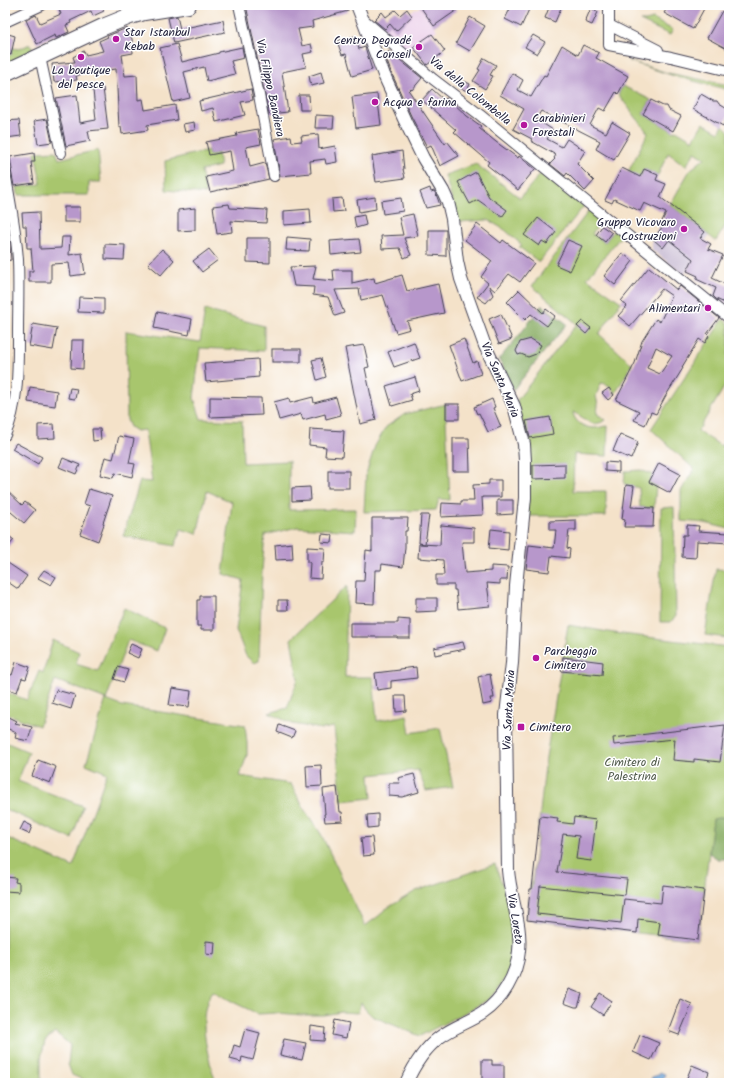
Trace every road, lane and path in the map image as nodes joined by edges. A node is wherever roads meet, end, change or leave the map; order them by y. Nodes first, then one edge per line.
1 (42, 5) edge
2 (188, 5) edge
3 (239, 5) edge
4 (358, 5) edge
5 (609, 5) edge
6 (363, 19) junction
7 (5, 22) edge
8 (610, 25) junction
9 (40, 56) junction
10 (671, 57) junction
11 (729, 71) edge
12 (5, 73) edge
13 (61, 153) dead end
14 (5, 172) edge
15 (274, 176) dead end
16 (729, 318) edge
17 (5, 435) edge
18 (507, 802) joint
19 (406, 1083) edge

1 - 7 street
2 - 9 main road
3 - 15 street, Via Filippo Bandiera
4 - 6 street, Via Santa Maria
5 - 8 street
6 - 16 street, Via della Colombella
6 - 18 street, Via Santa Maria
8 - 10 street
8 - 10 street
9 - 12 main road
9 - 13 street
10 - 11 street
14 - 17 street
18 - 19 street, Via Loreto

